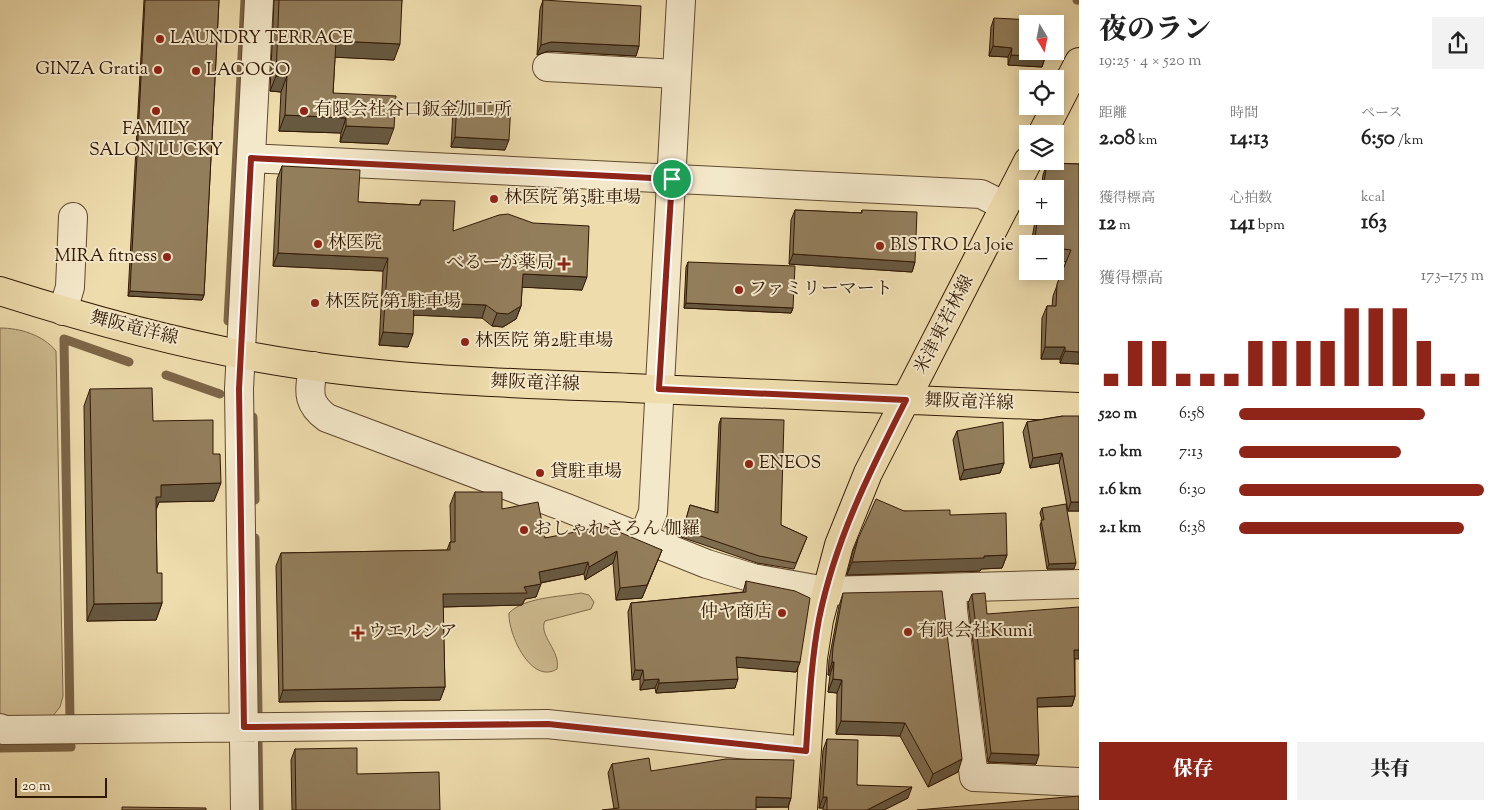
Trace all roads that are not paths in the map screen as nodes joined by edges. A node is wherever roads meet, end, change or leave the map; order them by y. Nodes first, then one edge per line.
1 (259, 0) edge
2 (681, 0) edge
3 (1079, 62) edge
4 (547, 67) dead end
5 (678, 74) junction
6 (1047, 125) edge
7 (251, 158) junction
8 (1023, 170) edge
9 (672, 179) junction
10 (1005, 206) junction
11 (73, 217) dead end
12 (0, 291) edge
13 (63, 310) junction
14 (241, 354) junction
15 (313, 366) junction
16 (659, 389) junction
17 (906, 400) junction
18 (1079, 407) edge
19 (642, 538) junction
20 (1079, 584) edge
21 (952, 588) junction
22 (826, 591) junction
23 (244, 727) junction
24 (0, 728) edge
25 (806, 751) junction
26 (1079, 782) edge
27 (246, 810) edge
28 (803, 810) edge

1 - 7 street
2 - 5 street
3 - 6 main road
4 - 5 street
5 - 9 street
7 - 9 street
7 - 14 street
8 - 10 main road, 米津東若林線
9 - 10 street
9 - 16 street
10 - 17 main road, 米津東若林線
11 - 13 street
12 - 13 main road, 舞阪竜洋線
13 - 14 main road, 舞阪竜洋線
14 - 15 main road, 舞阪竜洋線
14 - 23 street
15 - 16 main road, 舞阪竜洋線
15 - 19 street
16 - 17 main road, 舞阪竜洋線
16 - 19 street
17 - 18 main road, 舞阪竜洋線
17 - 22 main road, 米津東若林線
19 - 22 street
20 - 21 street
21 - 22 street
21 - 26 street
22 - 25 main road, 米津東若林線
23 - 24 street
23 - 25 street
23 - 27 street
25 - 28 main road, 米津東若林線

